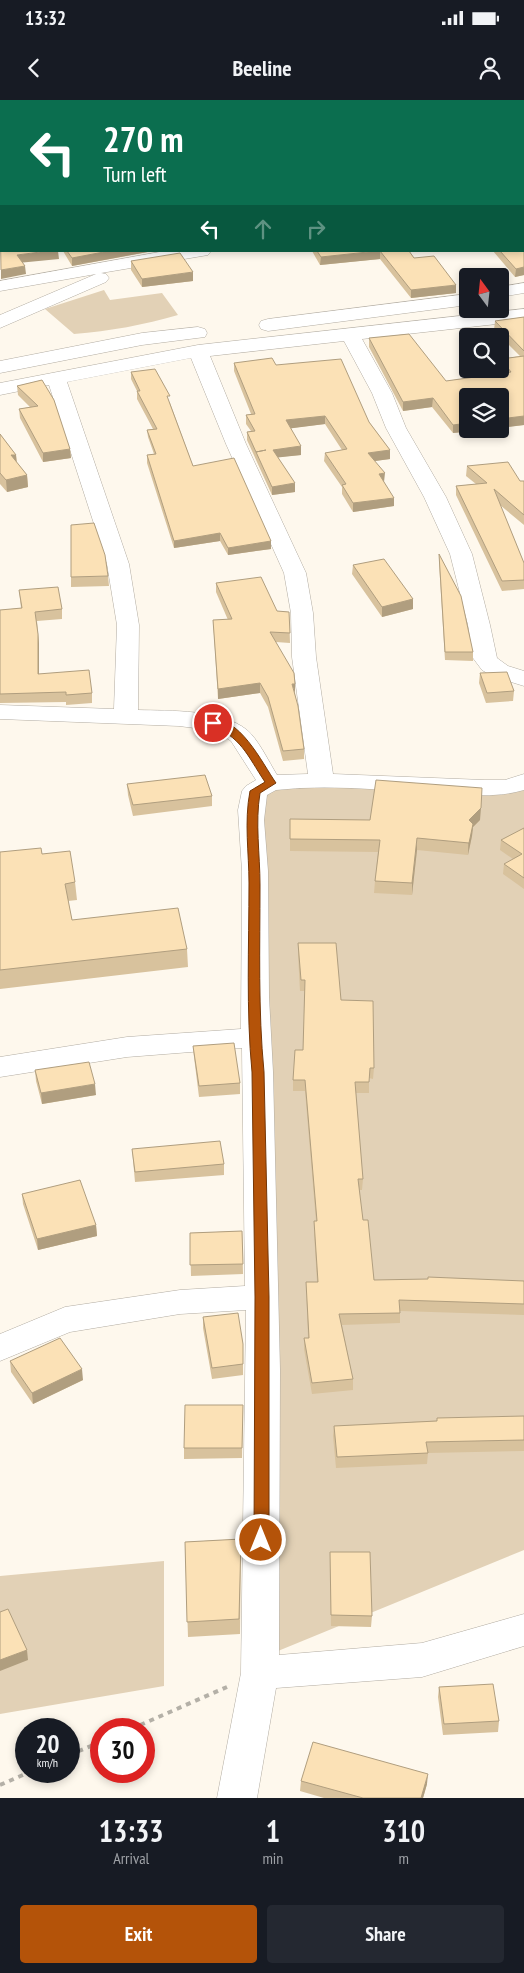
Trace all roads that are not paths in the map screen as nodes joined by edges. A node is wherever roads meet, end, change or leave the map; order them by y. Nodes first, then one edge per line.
1 (199, 252) edge
2 (135, 261) junction
3 (0, 286) edge
4 (524, 288) edge
5 (509, 290) edge
6 (459, 300) edge
7 (524, 315) edge
8 (0, 322) edge
9 (254, 326) dead end
10 (217, 331) dead end
11 (350, 335) junction
12 (198, 352) junction
13 (0, 367) edge
14 (56, 377) junction
15 (0, 389) edge
16 (524, 679) edge
17 (0, 712) edge
18 (126, 718) junction
19 (322, 781) junction
20 (524, 782) edge
21 (270, 783) junction
22 (255, 1038) junction
23 (0, 1067) edge
24 (262, 1297) junction
25 (0, 1348) edge
26 (524, 1630) edge
27 (260, 1673) junction
28 (237, 1798) edge

1 - 2 street
2 - 3 street
2 - 8 street
4 - 5 street
6 - 9 street
7 - 11 street
10 - 13 street
11 - 12 street
11 - 16 street
12 - 14 street
12 - 19 street
14 - 15 street
14 - 18 street
17 - 18 street
18 - 21 street
19 - 20 street
19 - 21 street
21 - 22 street
22 - 23 street
22 - 24 street
24 - 25 street
24 - 27 street
26 - 27 street
27 - 28 street

